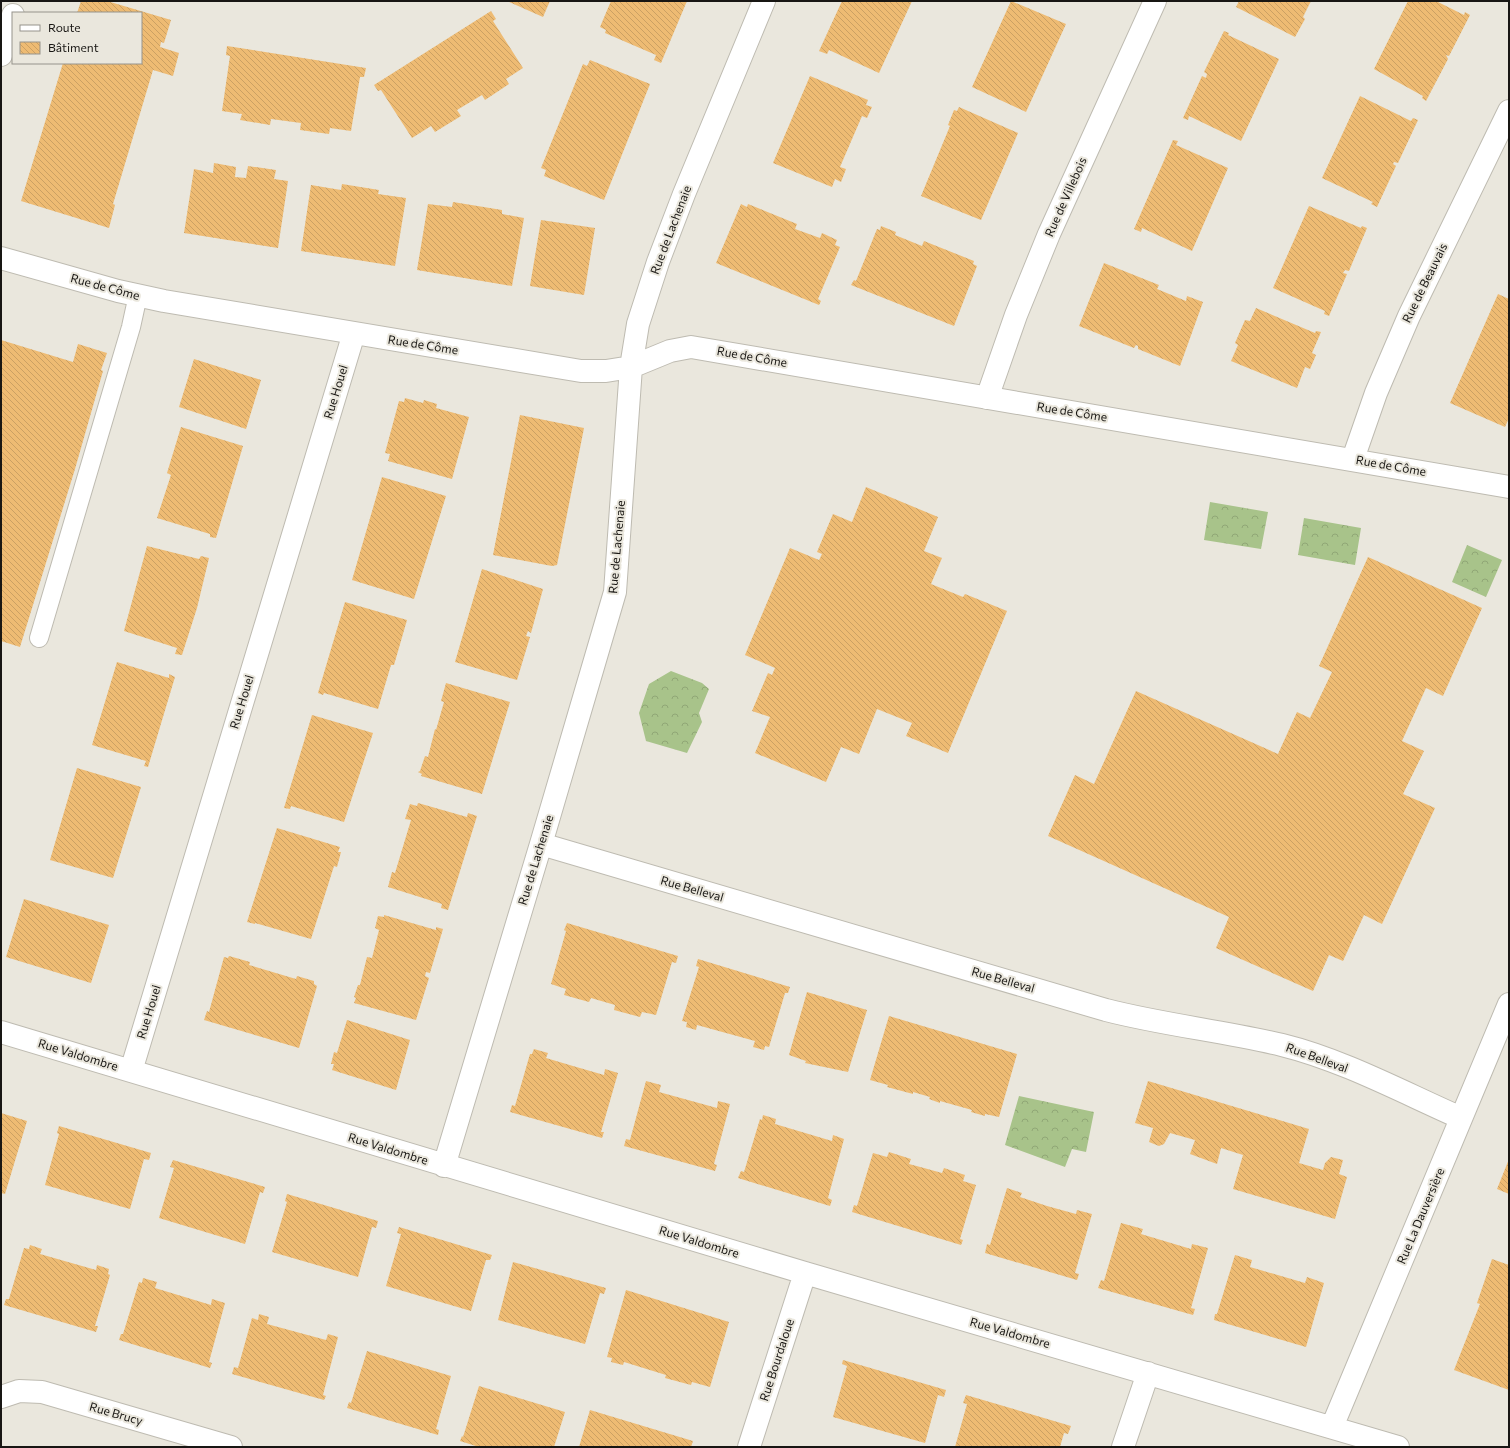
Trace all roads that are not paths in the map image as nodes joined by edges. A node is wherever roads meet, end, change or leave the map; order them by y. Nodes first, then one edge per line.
1 (17, 1) edge
2 (764, 1) edge
3 (1155, 1) edge
4 (14, 12) edge
5 (12, 17) edge
6 (1, 55) edge
7 (1509, 111) edge
8 (1, 258) edge
9 (138, 296) junction
10 (354, 333) junction
11 (631, 367) junction
12 (987, 398) junction
13 (1353, 459) junction
14 (1509, 487) edge
15 (39, 638) dead end
16 (541, 844) junction
17 (1509, 1004) edge
18 (1, 1032) edge
19 (1501, 1046) edge
20 (131, 1071) junction
21 (1461, 1118) junction
22 (444, 1166) junction
23 (805, 1273) junction
24 (1148, 1373) junction
25 (1, 1397) edge
26 (1332, 1427) junction
27 (230, 1447) edge
28 (749, 1447) edge
29 (1123, 1447) edge
30 (1398, 1447) edge

1 - 4 street
2 - 11 street, Rue de Lachenaie
3 - 12 street, Rue de Villebois
5 - 6 street
7 - 13 street, Rue de Beauvais
8 - 9 street, Rue de Côme
9 - 10 street, Rue de Côme
9 - 15 lane
10 - 11 street, Rue de Côme
10 - 20 street, Rue Houel
11 - 12 street, Rue de Côme
11 - 16 street, Rue de Lachenaie
12 - 13 street, Rue de Côme
13 - 14 street, Rue de Côme
16 - 21 street, Rue Belleval
16 - 22 street, Rue de Lachenaie
17 - 19 street, Rue La Dauversière
18 - 20 street, Rue Valdombre
19 - 21 street, Rue La Dauversière
20 - 22 street, Rue Valdombre
21 - 26 street, Rue La Dauversière
22 - 23 street, Rue Valdombre
23 - 24 street, Rue Valdombre
23 - 28 street, Rue Bourdaloue
24 - 26 street, Rue Valdombre
24 - 29 street
25 - 27 street, Rue Brucy
26 - 30 street, Rue Valdombre

